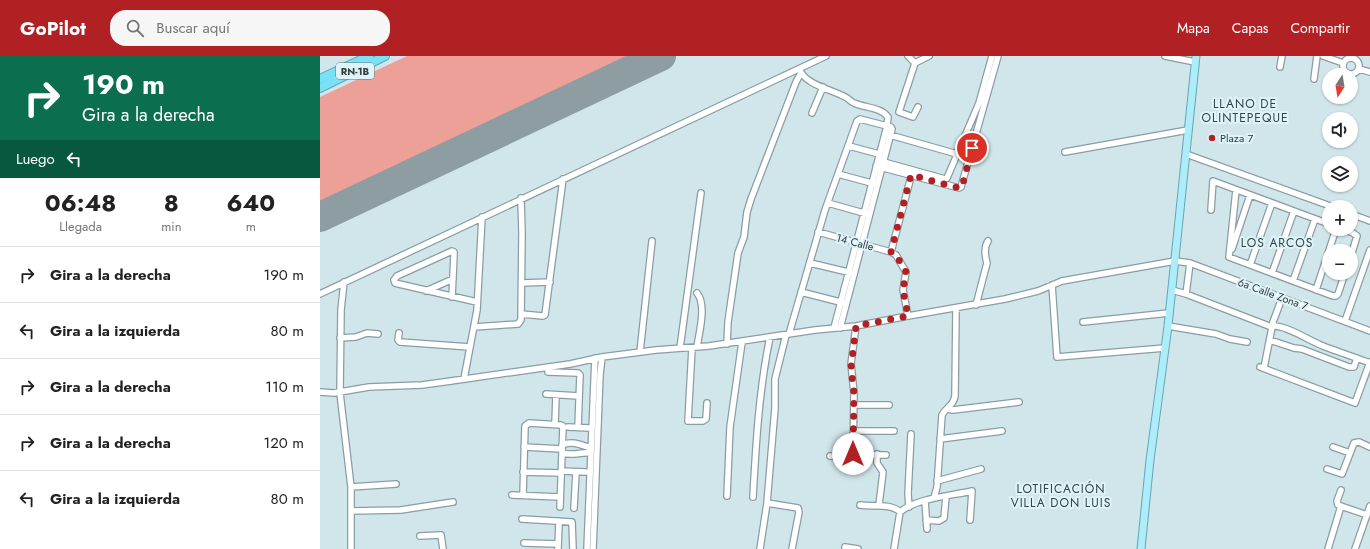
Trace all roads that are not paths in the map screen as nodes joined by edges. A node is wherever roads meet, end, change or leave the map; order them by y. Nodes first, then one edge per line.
1 (385, 56) edge
2 (826, 56) edge
3 (908, 56) edge
4 (929, 56) edge
5 (992, 56) edge
6 (998, 56) edge
7 (1165, 56) edge
8 (1282, 56) edge
9 (1317, 56) edge
10 (1323, 56) edge
11 (366, 57) edge
12 (1352, 57) edge
13 (1195, 59) edge
14 (915, 63) junction
15 (1343, 63) junction
16 (1280, 67) dead end
17 (1344, 68) edge
18 (1359, 69) joint
19 (800, 70) junction
20 (991, 71) junction
21 (1370, 72) edge
22 (1314, 79) dead end
23 (321, 84) edge
24 (823, 87) junction
25 (982, 104) junction
26 (918, 107) dead end
27 (976, 109) junction
28 (982, 111) junction
29 (812, 113) dead end
30 (889, 127) junction
31 (1188, 130) junction
32 (890, 135) junction
33 (849, 146) junction
34 (1065, 152) dead end
35 (879, 154) junction
36 (958, 154) junction
37 (1186, 154) junction
38 (880, 164) junction
39 (912, 173) junction
40 (838, 174) junction
41 (563, 179) junction
42 (874, 184) junction
43 (1236, 190) junction
44 (701, 194) dead end
45 (1250, 195) junction
46 (521, 198) junction
47 (828, 203) junction
48 (1272, 203) junction
49 (1322, 203) edge
50 (1211, 210) dead end
51 (1294, 211) junction
52 (866, 214) junction
53 (1358, 216) edge
54 (482, 217) junction
55 (1315, 219) junction
56 (1370, 220) edge
57 (1322, 222) edge
58 (818, 232) junction
59 (1334, 236) edge
60 (652, 241) dead end
61 (988, 241) dead end
62 (859, 243) junction
63 (1370, 250) edge
64 (891, 252) junction
65 (1229, 257) junction
66 (1175, 261) junction
67 (810, 263) junction
68 (1190, 263) junction
69 (1250, 265) junction
70 (851, 273) junction
71 (1272, 273) junction
72 (453, 279) junction
73 (1342, 280) edge
74 (1293, 281) junction
75 (344, 282) junction
76 (550, 282) junction
77 (522, 283) junction
78 (1052, 285) junction
79 (1172, 290) junction
80 (1316, 290) junction
81 (426, 291) junction
82 (801, 292) junction
83 (696, 293) dead end
84 (320, 294) edge
85 (1186, 294) junction
86 (452, 297) junction
87 (1282, 298) junction
88 (477, 302) junction
89 (844, 303) junction
90 (976, 305) junction
91 (956, 308) junction
92 (1170, 313) junction
93 (521, 314) junction
94 (908, 316) junction
95 (1345, 321) junction
96 (1083, 322) dead end
97 (856, 326) junction
98 (1168, 326) junction
99 (1273, 326) junction
100 (474, 327) junction
101 (837, 328) junction
102 (1370, 331) edge
103 (399, 333) dead end
104 (378, 334) dead end
105 (787, 334) junction
106 (770, 337) junction
107 (340, 338) junction
108 (1307, 339) junction
109 (1270, 340) junction
110 (742, 342) junction
111 (1247, 342) dead end
112 (727, 344) junction
113 (470, 347) junction
114 (680, 348) junction
115 (694, 348) junction
116 (1165, 348) junction
117 (1302, 350) junction
118 (640, 352) junction
119 (602, 357) junction
120 (595, 358) junction
121 (1357, 358) junction
122 (1370, 363) edge
123 (548, 372) dead end
124 (464, 379) junction
125 (320, 392) edge
126 (340, 393) junction
127 (546, 394) dead end
128 (556, 395) junction
129 (579, 396) junction
130 (1019, 402) dead end
131 (707, 403) dead end
132 (854, 405) junction
133 (889, 405) dead end
134 (948, 408) junction
135 (555, 424) junction
136 (568, 427) dead end
137 (578, 427) junction
138 (588, 428) dead end
139 (1002, 430) dead end
140 (854, 431) junction
141 (894, 431) dead end
142 (911, 434) dead end
143 (940, 439) junction
144 (524, 447) junction
145 (1333, 447) dead end
146 (1370, 447) edge
147 (562, 449) junction
148 (591, 450) junction
149 (1350, 453) junction
150 (853, 454) junction
151 (877, 454) junction
152 (886, 455) dead end
153 (830, 456) dead end
154 (1327, 468) dead end
155 (981, 469) dead end
156 (523, 472) junction
157 (561, 472) junction
158 (576, 472) junction
159 (586, 472) dead end
160 (937, 480) junction
161 (396, 484) dead end
162 (351, 487) junction
163 (1341, 490) dead end
164 (512, 495) dead end
165 (523, 495) junction
166 (727, 496) dead end
167 (560, 497) junction
168 (753, 497) dead end
169 (946, 497) junction
170 (934, 498) junction
171 (925, 501) junction
172 (453, 502) dead end
173 (768, 503) junction
174 (860, 505) dead end
175 (880, 505) junction
176 (1341, 506) junction
177 (1370, 506) edge
178 (560, 507) dead end
179 (909, 507) junction
180 (574, 508) dead end
181 (351, 511) junction
182 (900, 512) junction
183 (1367, 515) junction
184 (522, 519) dead end
185 (926, 520) junction
186 (970, 520) dead end
187 (559, 521) junction
188 (927, 529) dead end
189 (420, 536) dead end
190 (524, 543) dead end
191 (558, 546) edge
192 (845, 547) dead end
193 (351, 549) edge
194 (443, 549) edge
195 (572, 549) edge
196 (587, 549) edge
197 (593, 549) edge
198 (760, 549) edge
199 (792, 549) edge
200 (858, 549) edge
201 (894, 549) edge
202 (1141, 549) edge
203 (1328, 549) edge
204 (1355, 549) edge

1 - 23 highway, RN-1B
2 - 19 street
3 - 14 street
4 - 14 street
5 - 20 street
6 - 20 street
7 - 13 street
8 - 16 street
9 - 22 street
10 - 15 street
11 - 23 highway
12 - 15 street
12 - 18 street
13 - 31 main road
14 - 26 street
15 - 17 street
18 - 21 street
19 - 24 street
19 - 41 street
19 - 112 street
20 - 25 street
24 - 29 street
24 - 30 street
25 - 27 street
25 - 28 street
27 - 28 street
27 - 36 street
28 - 39 street
30 - 32 street
30 - 33 street
30 - 35 street
31 - 34 street
31 - 37 main road
32 - 36 street
32 - 38 street
33 - 35 street
33 - 40 street
35 - 38 street
36 - 39 street
37 - 49 street
37 - 66 main road
38 - 39 street
38 - 42 street
39 - 64 street
40 - 42 street
40 - 47 street
41 - 46 street
41 - 76 street
42 - 52 street
43 - 45 street
43 - 50 street
43 - 65 street
44 - 114 street
45 - 48 street
45 - 65 street
46 - 54 street
46 - 77 street
47 - 52 street
47 - 58 street
48 - 51 street
48 - 69 street
51 - 55 street
51 - 71 street
52 - 62 street
53 - 56 street
54 - 75 street
54 - 88 street
55 - 57 street
55 - 74 street
58 - 62 street, 14 Calle
58 - 67 street
59 - 80 street
60 - 118 street
61 - 90 street
62 - 64 street, 14 Calle
62 - 70 street
63 - 95 street
64 - 94 street
65 - 69 street
66 - 68 street, 6a Calle Zona 7
66 - 78 street, 6a Calle Zona 7
66 - 79 main road
67 - 70 street
67 - 82 street
68 - 85 street
68 - 87 street, 6a Calle Zona 7
69 - 71 street
70 - 89 street
71 - 74 street
72 - 81 street
72 - 81 street
72 - 86 street
73 - 80 street
74 - 80 street
75 - 84 street
75 - 107 street
76 - 77 street
76 - 93 street
77 - 93 street
78 - 90 street, 6a Calle Zona 7
78 - 116 street
79 - 85 street
79 - 92 main road
81 - 86 street
82 - 89 street
82 - 105 street
83 - 115 street
85 - 99 street
86 - 88 street
87 - 95 street, 6a Calle Zona 7
87 - 99 street
88 - 100 street
89 - 101 street
90 - 91 street, 6a Calle Zona 7
91 - 94 street, 6a Calle Zona 7
91 - 134 street
92 - 96 street
92 - 98 main road
93 - 100 street
94 - 97 street, 6a Calle Zona 7
95 - 102 street, 6a Calle Zona 7
97 - 101 street, 6a Calle Zona 7
97 - 132 street
98 - 111 street
98 - 116 main road
99 - 108 street
99 - 109 street
100 - 113 street
101 - 105 street, 6a Calle Zona 7
103 - 113 street
104 - 107 street
105 - 106 street, 6a Calle Zona 7
105 - 173 street
106 - 110 street, 6a Calle Zona 7
106 - 168 street
107 - 126 street
108 - 117 street
108 - 121 street
109 - 117 street
109 - 122 street
110 - 112 street, 6a Calle Zona 7
110 - 166 street
112 - 115 street, 6a Calle Zona 7
113 - 124 street
114 - 115 street, 6a Calle Zona 7
114 - 118 street, 6a Calle Zona 7
115 - 131 street
116 - 202 main road
117 - 121 street
118 - 119 street, 6a Calle Zona 7
119 - 120 street, 6a Calle Zona 7
119 - 197 street
120 - 124 street, 6a Calle Zona 7
120 - 148 street
121 - 122 street
123 - 129 street
124 - 126 street, 6a Calle Zona 7
125 - 126 street, 6a Calle Zona 7
126 - 162 street
127 - 128 street
128 - 129 street
128 - 135 street
129 - 137 street
130 - 134 street
132 - 133 street
132 - 140 street
134 - 143 street
135 - 144 street
135 - 147 street
136 - 137 street
137 - 138 street
139 - 143 street
140 - 141 street
140 - 150 street
142 - 179 street
143 - 160 street
144 - 147 street
144 - 156 street
145 - 149 street
146 - 149 street
147 - 148 street
147 - 148 street
147 - 157 street
148 - 196 street
149 - 154 street
150 - 151 street
150 - 153 street
151 - 152 street
151 - 175 street
155 - 160 street
156 - 157 street
156 - 165 street
157 - 158 street
157 - 167 street
158 - 159 street
158 - 180 street
160 - 170 street
161 - 162 street
162 - 181 street
163 - 176 street
164 - 165 street
165 - 167 street
167 - 178 street
169 - 170 street
169 - 185 street
169 - 186 street
170 - 171 street
171 - 179 street
171 - 185 street
172 - 181 street
173 - 198 street
173 - 199 street
174 - 175 street
175 - 182 street
176 - 183 street
176 - 203 street
177 - 183 street
179 - 182 street
181 - 193 street
182 - 201 street
183 - 204 street
184 - 187 street
185 - 188 street
187 - 191 street
187 - 195 street
189 - 194 street
190 - 191 street
192 - 200 street

